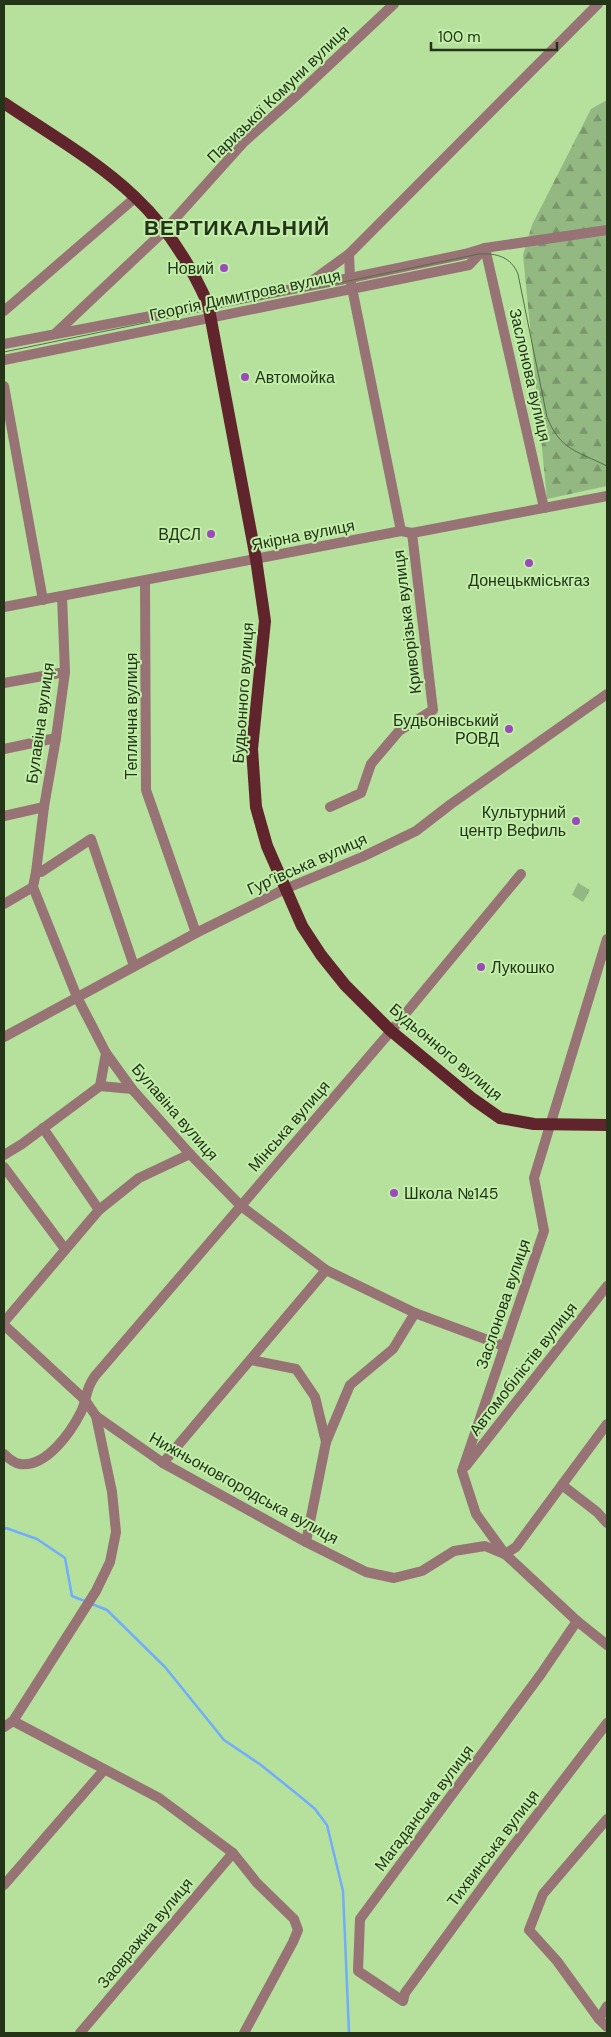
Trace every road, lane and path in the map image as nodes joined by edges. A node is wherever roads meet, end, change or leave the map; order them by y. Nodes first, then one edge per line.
1 (394, 4) edge
2 (598, 4) edge
3 (4, 103) edge
4 (136, 198) junction
5 (607, 230) edge
6 (164, 231) junction
7 (485, 248) junction
8 (349, 254) junction
9 (350, 278) junction
10 (303, 287) junction
11 (352, 288) junction
12 (208, 304) junction
13 (4, 311) edge
14 (210, 317) junction
15 (56, 333) junction
16 (4, 344) edge
17 (4, 360) edge
18 (4, 386) edge
19 (607, 496) edge
20 (544, 508) junction
21 (401, 531) junction
22 (412, 533) junction
23 (256, 559) junction
24 (145, 581) junction
25 (62, 596) junction
26 (43, 600) junction
27 (4, 607) edge
28 (65, 672) junction
29 (4, 683) edge
30 (607, 694) edge
31 (56, 738) junction
32 (4, 749) edge
33 (44, 807) junction
34 (330, 807) dead end
35 (4, 816) edge
36 (36, 872) junction
37 (521, 874) dead end
38 (33, 887) junction
39 (285, 888) junction
40 (4, 904) edge
41 (196, 933) junction
42 (607, 939) edge
43 (134, 966) junction
44 (602, 975) edge
45 (77, 997) junction
46 (391, 1031) junction
47 (4, 1037) edge
48 (106, 1053) junction
49 (100, 1086) junction
50 (132, 1089) junction
51 (552, 1125) junction
52 (607, 1125) edge
53 (43, 1128) junction
54 (190, 1154) junction
55 (4, 1155) edge
56 (4, 1167) edge
57 (241, 1206) junction
58 (99, 1210) junction
59 (65, 1249) junction
60 (326, 1270) junction
61 (607, 1286) edge
62 (415, 1312) junction
63 (4, 1324) edge
64 (504, 1346) junction
65 (251, 1360) junction
66 (85, 1400) junction
67 (96, 1416) junction
68 (607, 1424) edge
69 (326, 1442) junction
70 (4, 1454) edge
71 (163, 1464) junction
72 (462, 1471) junction
73 (562, 1485) junction
74 (607, 1523) edge
75 (306, 1542) junction
76 (504, 1554) junction
77 (577, 1621) junction
78 (607, 1645) edge
79 (13, 1720) junction
80 (607, 1722) edge
81 (4, 1727) edge
82 (104, 1770) junction
83 (607, 1818) edge
84 (233, 1853) junction
85 (4, 1885) edge
86 (405, 1993) joint
87 (607, 2006) edge
88 (599, 2019) junction
89 (607, 2026) edge
90 (80, 2033) edge
91 (244, 2033) edge

1 - 6 street, Паризької Комуни вулиця
2 - 8 street, Георгія Димитрова вулиця
3 - 4 main road, Будьонного вулиця
4 - 6 main road, Будьонного вулиця
4 - 13 street
5 - 7 street, Георгія Димитрова вулиця
6 - 12 main road, Будьонного вулиця
6 - 15 street, Паризької Комуни вулиця
7 - 9 street, Георгія Димитрова вулиця
7 - 11 street, Георгія Димитрова вулиця
7 - 20 street, Заслонова вулиця
8 - 9 street, Георгія Димитрова вулиця
8 - 10 street, Георгія Димитрова вулиця
9 - 10 street, Георгія Димитрова вулиця
9 - 11 street, Криворізька вулиця
10 - 12 street, Георгія Димитрова вулиця
11 - 14 street, Георгія Димитрова вулиця
11 - 21 street, Криворізька вулиця
12 - 14 main road, Будьонного вулиця
12 - 15 street, Георгія Димитрова вулиця
14 - 17 street, Георгія Димитрова вулиця
14 - 23 main road, Будьонного вулиця
15 - 16 street, Георгія Димитрова вулиця
18 - 26 street
19 - 20 street, Якірна вулиця
20 - 22 street, Якірна вулиця
21 - 22 street, Якірна вулиця
21 - 23 street, Якірна вулиця
22 - 34 street, Криворізька вулиця
23 - 24 street, Якірна вулиця
23 - 39 main road, Будьонного вулиця
24 - 25 street, Якірна вулиця
24 - 41 street, Теплична вулиця
25 - 26 street, Якірна вулиця
25 - 28 street, Булавіна вулиця
26 - 27 street, Якірна вулиця
28 - 29 street
28 - 31 street, Булавіна вулиця
30 - 39 street, Гур’ївська вулиця
31 - 32 street
31 - 33 street, Булавіна вулиця
33 - 35 street
33 - 36 street, Булавіна вулиця
36 - 38 street, Булавіна вулиця
36 - 43 street
37 - 46 street, Мінська вулиця
38 - 40 street
38 - 45 street, Булавіна вулиця
39 - 41 street, Гур’ївська вулиця
39 - 46 main road, Будьонного вулиця
41 - 43 street, Гур’ївська вулиця
42 - 44 street, Заслонова вулиця
43 - 45 street, Гур’ївська вулиця
44 - 51 street, Заслонова вулиця
45 - 47 street, Гур’ївська вулиця
45 - 48 street, Булавіна вулиця
46 - 51 main road, Будьонного вулиця
46 - 57 street, Мінська вулиця
48 - 49 street
48 - 50 street, Булавіна вулиця
49 - 50 street
49 - 53 street
50 - 54 street, Булавіна вулиця
51 - 52 main road, Будьонного вулиця
51 - 64 street, Заслонова вулиця
53 - 55 street
53 - 58 street
54 - 57 street, Булавіна вулиця
54 - 58 street
56 - 59 street
57 - 60 street, Булавіна вулиця
57 - 66 street, Мінська вулиця
58 - 59 street
59 - 63 street
60 - 62 street, Булавіна вулиця
60 - 65 street
61 - 72 street, Автомобілістів вулиця
62 - 64 street, Булавіна вулиця
62 - 69 street
63 - 66 street, Нижньоновгородська вулиця
64 - 72 street, Заслонова вулиця
65 - 69 street
65 - 71 street
66 - 67 street, Нижньоновгородська вулиця
66 - 70 street, Мінська вулиця
67 - 71 street, Нижньоновгородська вулиця
67 - 79 street
68 - 73 street
69 - 75 street
71 - 75 street, Нижньоновгородська вулиця
72 - 76 street
73 - 74 street
73 - 76 street
75 - 76 street, Нижньоновгородська вулиця
76 - 77 street
77 - 78 street
77 - 86 street, Магаданська вулиця
79 - 81 street
79 - 82 street
80 - 86 street, Тихвинська вулиця
82 - 84 street
82 - 85 street
83 - 88 street
84 - 90 street, Заовражна вулиця
84 - 91 street
87 - 88 street
88 - 89 street

